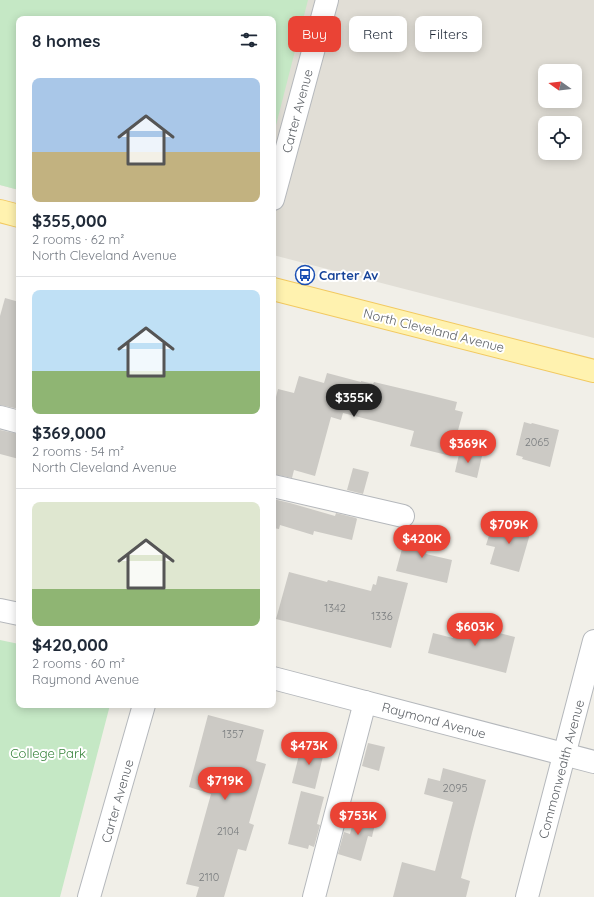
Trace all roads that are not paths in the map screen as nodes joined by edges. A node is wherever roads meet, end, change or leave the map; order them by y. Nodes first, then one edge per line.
1 (327, 0) edge
2 (276, 188) edge
3 (0, 211) edge
4 (16, 215) edge
5 (276, 290) edge
6 (594, 371) edge
7 (0, 418) edge
8 (16, 421) edge
9 (276, 487) edge
10 (403, 516) dead end
11 (0, 610) edge
12 (16, 613) edge
13 (594, 640) edge
14 (276, 679) edge
15 (365, 702) junction
16 (143, 708) edge
17 (565, 754) junction
18 (594, 762) edge
19 (89, 897) edge
20 (314, 897) edge
21 (527, 897) edge

1 - 2 street, Carter Avenue
3 - 4 main road
5 - 6 main road, North Cleveland Avenue
7 - 8 street
9 - 10 street
11 - 12 street
13 - 17 street, Commonwealth Avenue
14 - 15 street, Raymond Avenue
15 - 17 street, Raymond Avenue
15 - 20 street
16 - 19 street, Carter Avenue
17 - 18 street, Raymond Avenue
17 - 21 street, Commonwealth Avenue

